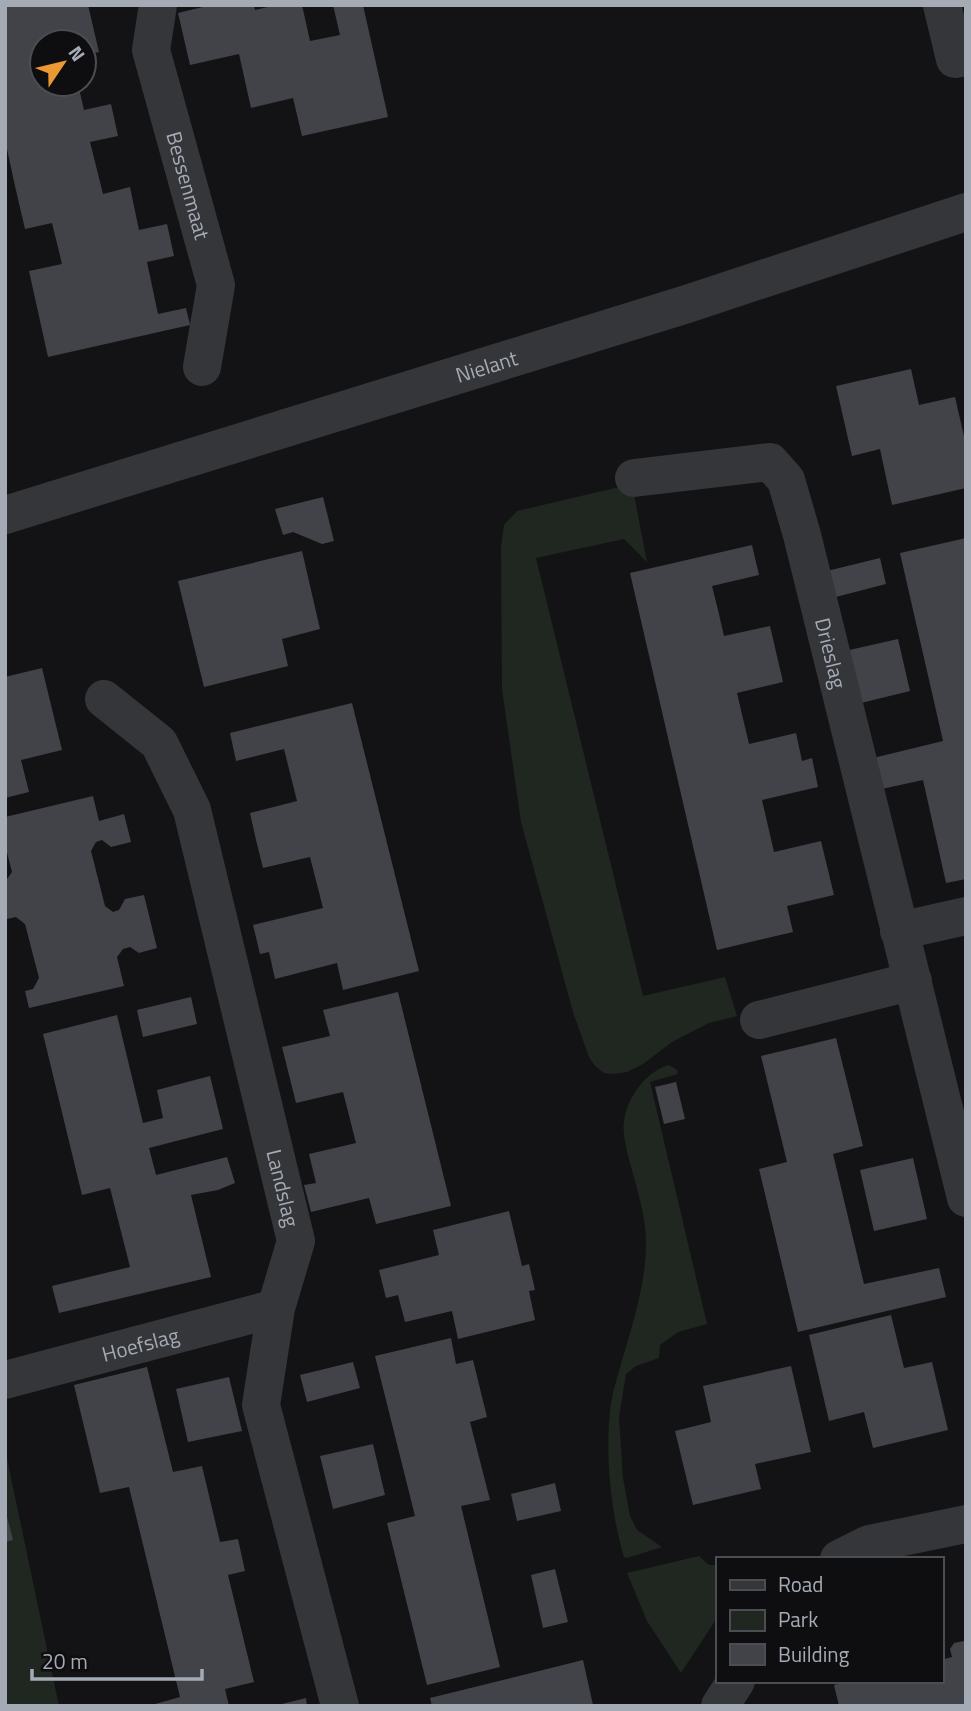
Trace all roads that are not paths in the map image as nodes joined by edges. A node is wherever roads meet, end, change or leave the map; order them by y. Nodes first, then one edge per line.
1 (158, 5) edge
2 (942, 5) edge
3 (966, 57) edge
4 (966, 212) edge
5 (202, 367) dead end
6 (634, 478) dead end
7 (5, 515) edge
8 (104, 699) dead end
9 (966, 916) edge
10 (899, 931) junction
11 (913, 981) junction
12 (759, 1020) dead end
13 (966, 1198) edge
14 (276, 1308) junction
15 (5, 1380) edge
16 (966, 1524) edge
17 (843, 1557) edge
18 (735, 1683) edge
19 (340, 1706) edge
20 (720, 1706) edge

1 - 5 street, Bessenmaat
2 - 3 street
4 - 7 street, Nielant
6 - 10 street, Drieslag
8 - 14 street, Landslag
9 - 10 street
10 - 11 street, Drieslag
11 - 12 street
11 - 13 street, Drieslag
14 - 15 street, Hoefslag
14 - 19 street, Landslag
16 - 17 street
18 - 20 street

